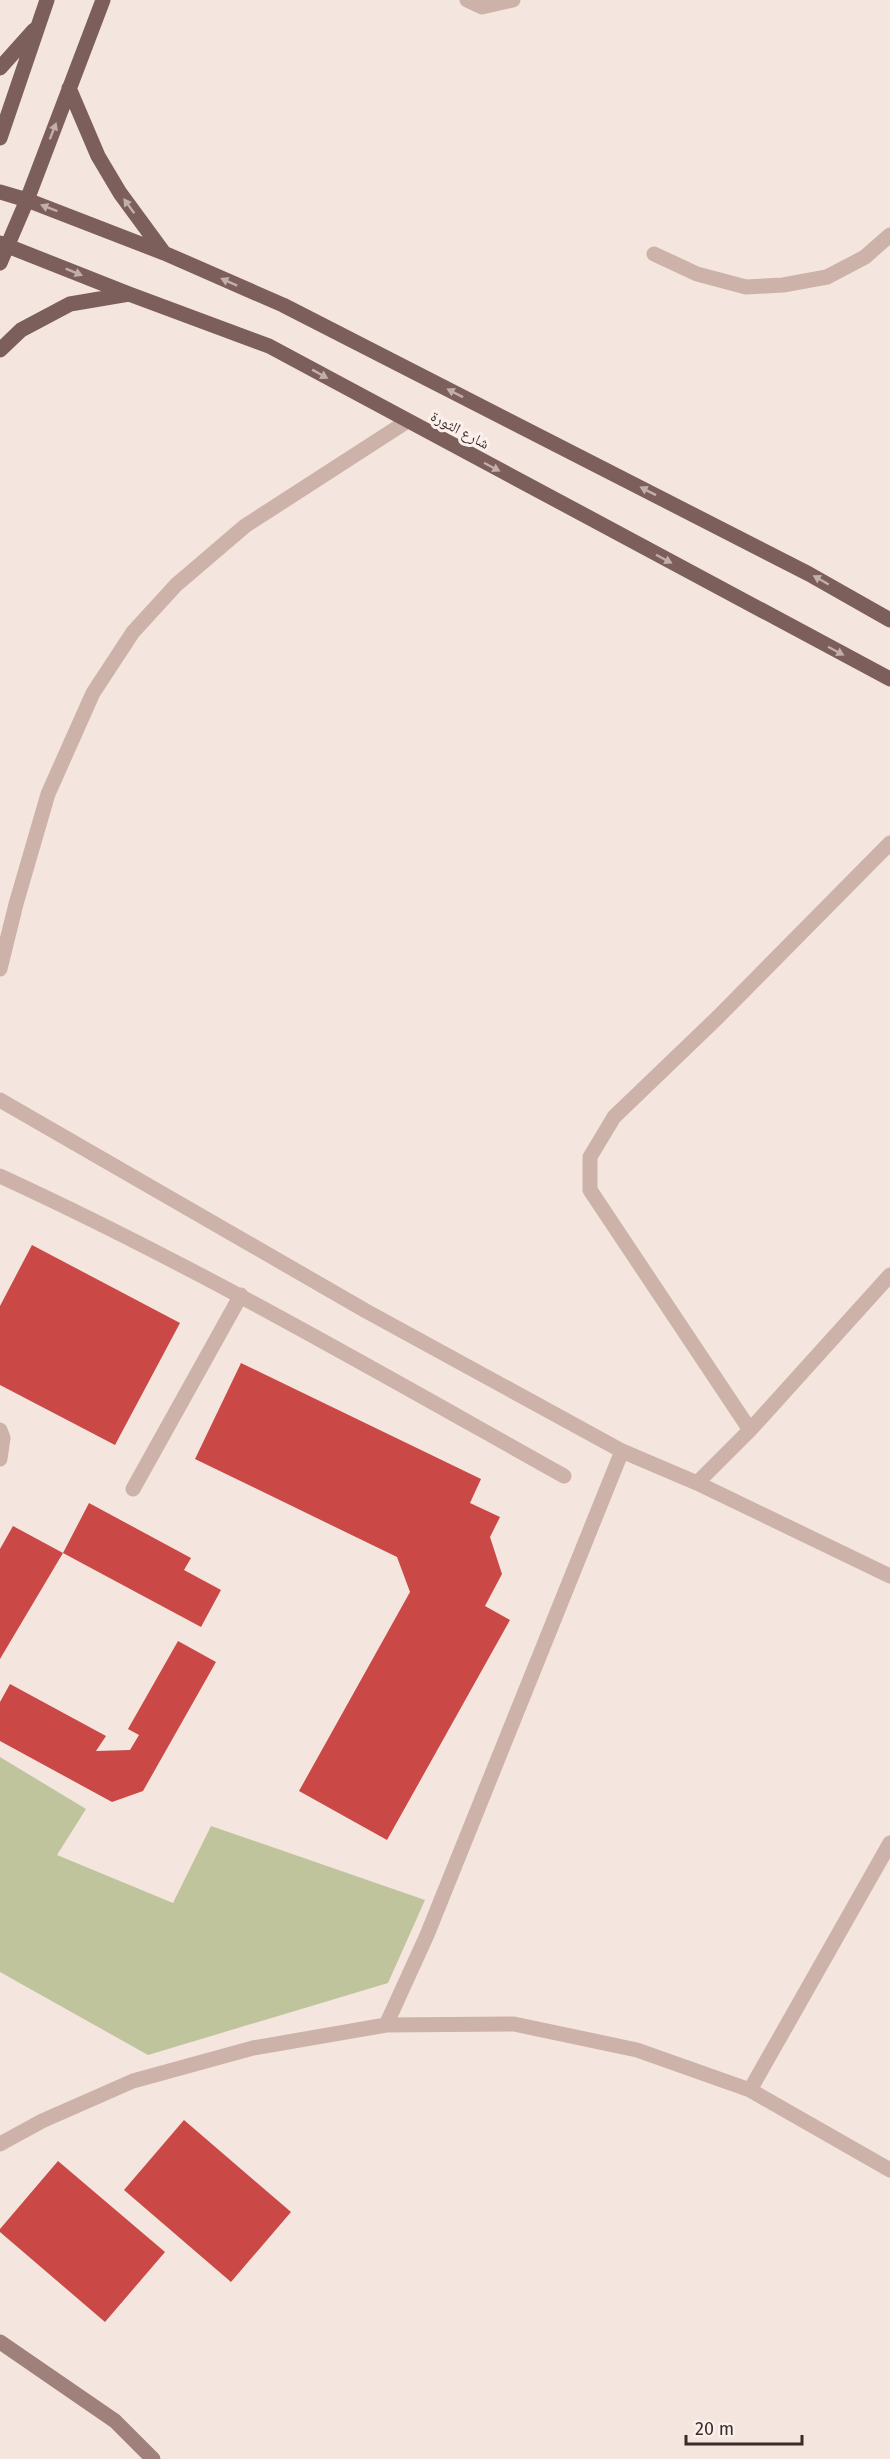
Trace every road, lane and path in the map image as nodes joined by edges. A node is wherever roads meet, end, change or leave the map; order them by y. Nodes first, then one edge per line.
1 (47, 0) edge
2 (103, 0) edge
3 (467, 0) edge
4 (513, 0) edge
5 (38, 26) junction
6 (0, 68) edge
7 (69, 88) junction
8 (0, 138) edge
9 (0, 192) edge
10 (27, 200) junction
11 (890, 235) edge
12 (3, 244) edge
13 (164, 253) junction
14 (654, 254) dead end
15 (0, 263) edge
16 (129, 294) junction
17 (0, 350) edge
18 (406, 422) junction
19 (890, 620) edge
20 (890, 679) edge
21 (890, 843) edge
22 (0, 969) edge
23 (0, 1100) edge
24 (0, 1176) edge
25 (890, 1275) edge
26 (241, 1295) junction
27 (0, 1430) edge
28 (750, 1430) junction
29 (622, 1451) junction
30 (0, 1459) edge
31 (564, 1476) dead end
32 (697, 1482) junction
33 (133, 1489) dead end
34 (890, 1576) edge
35 (890, 1843) edge
36 (386, 2025) junction
37 (750, 2090) junction
38 (0, 2144) edge
39 (890, 2170) edge
40 (0, 2342) edge
41 (153, 2459) edge

1 - 5 main road
2 - 7 main road
3 - 4 street
5 - 6 main road
5 - 8 main road
10 -> 7 main road
13 -> 7 main road
9 - 10 main road, شارع الثورة
10 - 12 main road
13 -> 10 main road, شارع الثورة
11 - 14 street
12 - 15 main road
12 -> 16 main road, شارع الثورة
19 -> 13 main road, شارع الثورة
16 - 17 main road
16 -> 18 main road, شارع الثورة
18 -> 20 main road, شارع الثورة
18 - 22 street
21 - 28 street
23 - 29 street
24 - 26 street
25 - 28 street
26 - 31 street
26 - 33 street
27 - 30 street
28 - 32 street
29 - 32 street
29 - 36 street
32 - 34 street
35 - 37 street
36 - 37 street
36 - 38 street
37 - 39 street
40 - 41 main road

